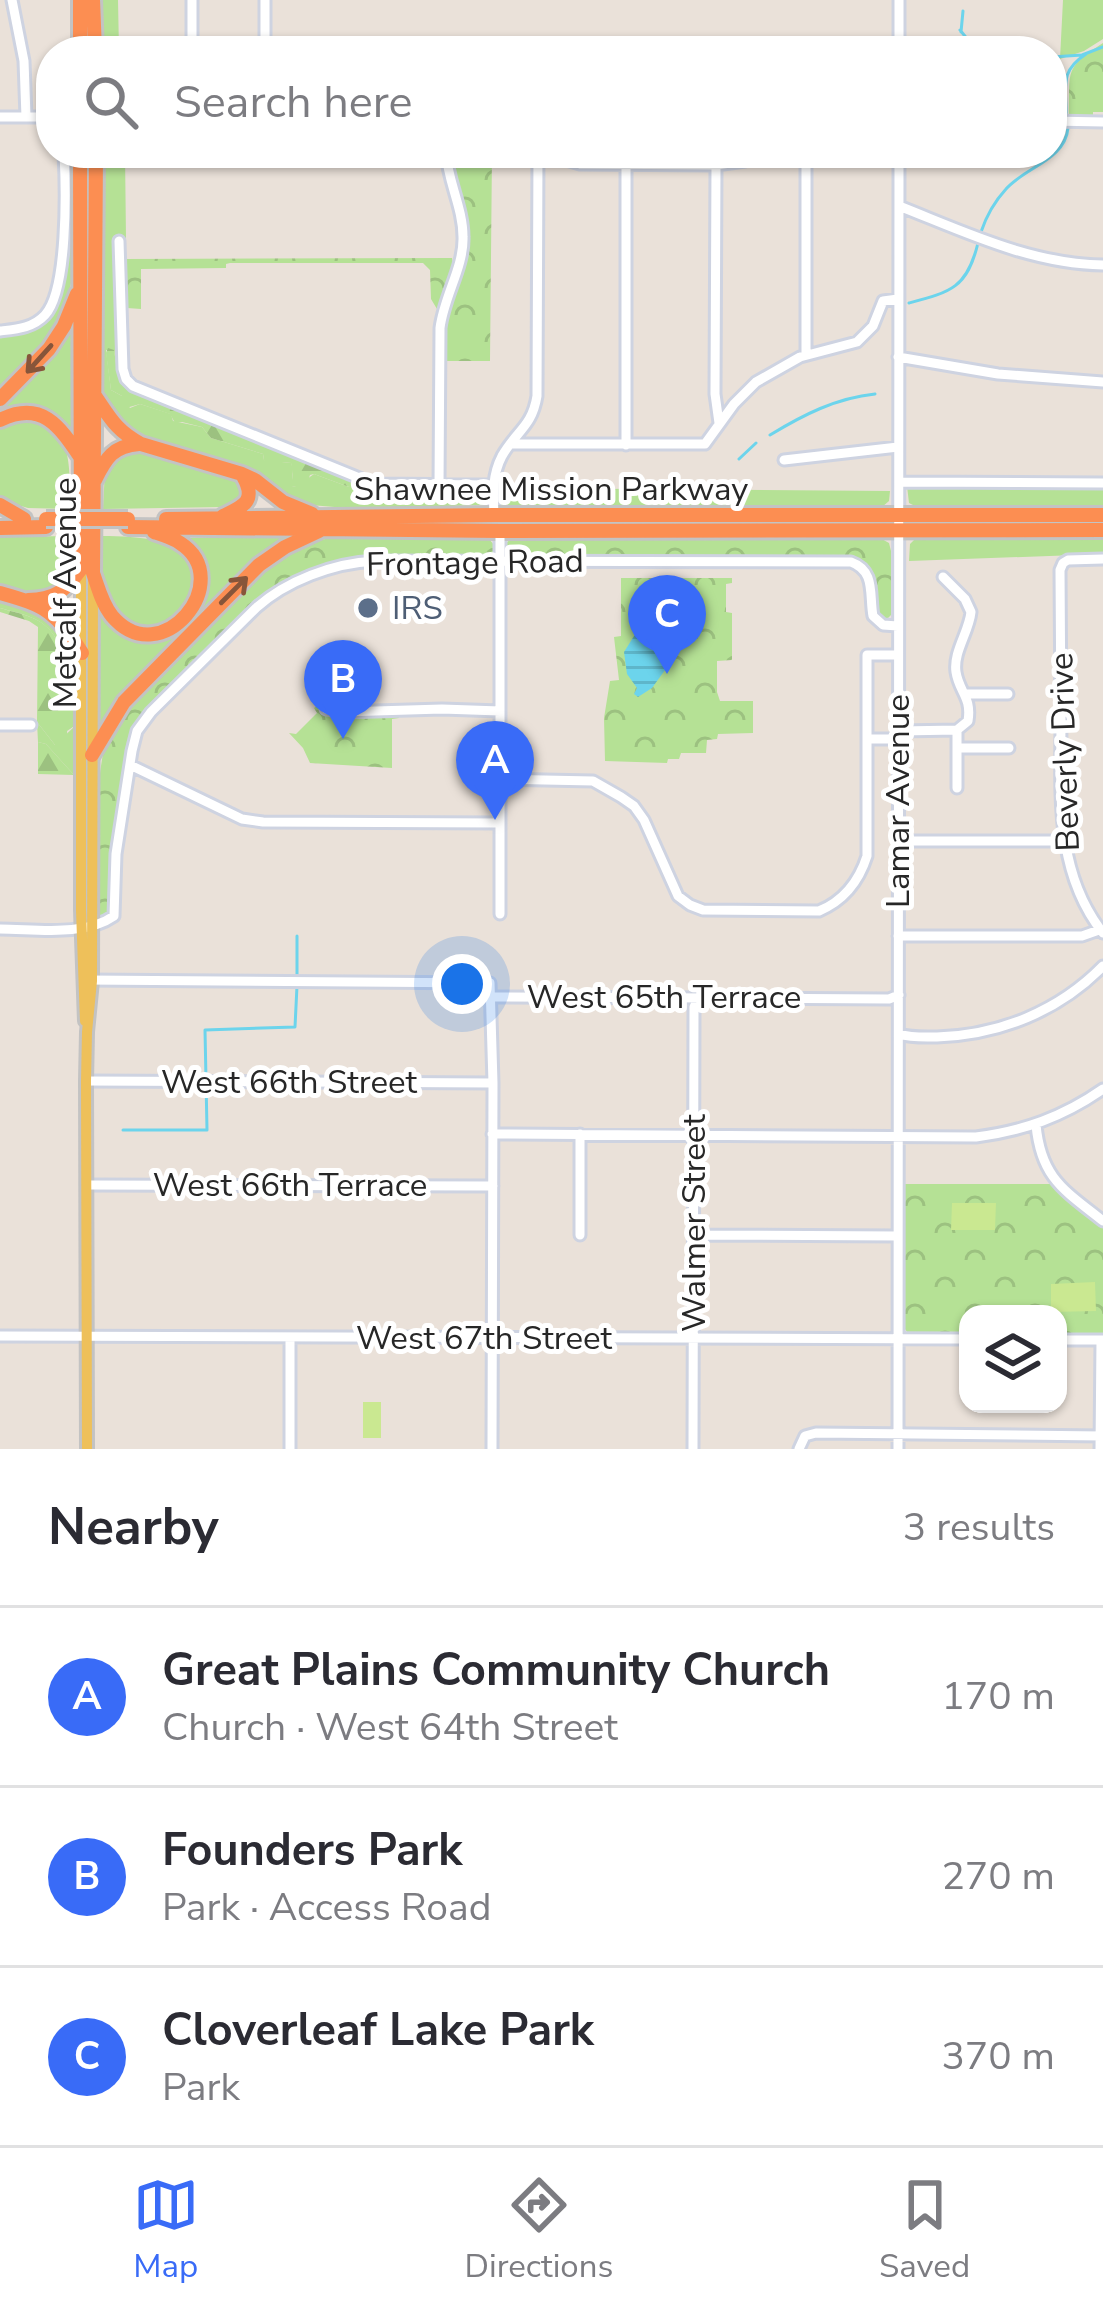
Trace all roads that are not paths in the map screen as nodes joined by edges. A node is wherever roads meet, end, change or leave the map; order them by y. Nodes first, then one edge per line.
1 (12, 0) edge
2 (80, 0) edge
3 (93, 0) edge
4 (192, 0) edge
5 (265, 0) edge
6 (899, 0) edge
7 (81, 36) edge
8 (94, 36) edge
9 (192, 36) edge
10 (265, 36) edge
11 (899, 36) edge
12 (0, 117) edge
13 (26, 117) junction
14 (36, 117) edge
15 (1067, 122) edge
16 (1103, 122) edge
17 (65, 168) edge
18 (80, 168) edge
19 (96, 168) edge
20 (448, 168) edge
21 (541, 168) edge
22 (626, 168) edge
23 (716, 168) edge
24 (806, 168) edge
25 (898, 168) edge
26 (898, 206) junction
27 (119, 241) dead end
28 (1103, 265) edge
29 (80, 286) junction
30 (898, 299) junction
31 (0, 331) edge
32 (806, 355) junction
33 (898, 357) junction
34 (1103, 382) edge
35 (93, 393) junction
36 (0, 400) edge
37 (0, 420) edge
38 (719, 426) junction
39 (141, 444) junction
40 (511, 444) junction
41 (626, 445) junction
42 (898, 447) junction
43 (81, 458) junction
44 (784, 460) dead end
45 (242, 474) junction
46 (899, 482) junction
47 (1103, 483) edge
48 (93, 484) junction
49 (439, 485) junction
50 (493, 485) junction
51 (0, 505) edge
52 (494, 515) junction
53 (518, 515) junction
54 (1103, 515) edge
55 (0, 518) edge
56 (218, 518) junction
57 (24, 519) junction
58 (899, 522) junction
59 (46, 523) junction
60 (128, 523) junction
61 (323, 524) junction
62 (0, 528) edge
63 (144, 528) junction
64 (1103, 530) edge
65 (474, 531) junction
66 (500, 531) junction
67 (1103, 559) edge
68 (501, 560) junction
69 (87, 571) junction
70 (944, 577) dead end
71 (0, 593) edge
72 (28, 601) junction
73 (898, 626) junction
74 (82, 653) junction
75 (898, 655) junction
76 (966, 694) junction
77 (1008, 694) dead end
78 (326, 709) dead end
79 (500, 711) junction
80 (0, 725) edge
81 (31, 725) dead end
82 (957, 730) junction
83 (900, 735) junction
84 (867, 739) junction
85 (958, 748) junction
86 (1009, 748) dead end
87 (92, 755) junction
88 (130, 765) junction
89 (500, 779) junction
90 (958, 788) dead end
91 (500, 823) junction
92 (1064, 841) junction
93 (898, 842) junction
94 (500, 914) dead end
95 (87, 927) junction
96 (0, 929) edge
97 (1101, 931) edge
98 (898, 936) junction
99 (1103, 966) edge
100 (87, 980) junction
101 (899, 995) junction
102 (492, 997) junction
103 (698, 998) junction
104 (899, 1034) junction
105 (86, 1081) junction
106 (493, 1083) junction
107 (1103, 1090) edge
108 (1036, 1125) junction
109 (492, 1134) junction
110 (580, 1134) junction
111 (694, 1134) junction
112 (899, 1137) junction
113 (87, 1185) junction
114 (493, 1186) junction
115 (1103, 1221) edge
116 (580, 1235) dead end
117 (695, 1235) junction
118 (898, 1236) junction
119 (0, 1336) edge
120 (87, 1336) junction
121 (290, 1337) junction
122 (492, 1338) junction
123 (694, 1339) junction
124 (897, 1339) junction
125 (959, 1340) edge
126 (1067, 1340) edge
127 (1102, 1340) edge
128 (898, 1434) junction
129 (1101, 1436) edge
130 (87, 1449) edge
131 (290, 1449) edge
132 (492, 1449) edge
133 (693, 1449) edge
134 (799, 1449) edge
135 (898, 1449) edge
136 (1100, 1449) edge

1 - 13 street
2 - 7 highway
3 - 8 highway
4 - 9 street
5 - 10 street
6 - 11 street
12 - 13 street
13 - 14 street
15 - 16 street
17 - 31 street
18 - 29 highway, Metcalf Avenue
19 - 35 highway, Metcalf Avenue
20 - 49 street
21 - 40 street
22 - 41 street
23 - 38 street
24 - 32 street
25 - 26 street, Lamar Avenue
26 - 28 street
26 - 30 street, Lamar Avenue
27 - 49 street
29 -> 36 highway
29 - 43 highway, Metcalf Avenue
30 - 32 street
30 - 33 street, Lamar Avenue
32 - 38 street
33 - 34 street
33 - 42 street, Lamar Avenue
35 - 39 highway
35 - 48 highway, Metcalf Avenue
37 - 43 highway
38 - 41 street
39 - 45 highway
39 - 48 highway
40 - 41 street
40 - 50 street
42 - 44 street
42 - 46 street, Lamar Avenue
43 - 69 highway, Metcalf Avenue
45 - 56 highway
45 - 61 highway
46 - 47 street
46 - 58 street, Lamar Avenue
48 - 69 highway, Metcalf Avenue
49 - 50 street
50 - 52 street
51 - 57 highway
52 - 53 highway, Shawnee Mission Parkway
52 - 61 highway, Shawnee Mission Parkway
52 - 65 highway
53 - 58 highway, Shawnee Mission Parkway
53 - 66 highway
54 - 58 highway, Shawnee Mission Parkway
55 - 57 highway, Shawnee Mission Parkway
56 - 60 highway, Shawnee Mission Parkway
56 - 61 highway, Shawnee Mission Parkway
57 - 59 highway, Shawnee Mission Parkway
58 - 64 highway, Shawnee Mission Parkway
58 - 66 highway, Shawnee Mission Parkway
58 - 73 street, Lamar Avenue
59 - 60 highway, Shawnee Mission Parkway, bridge
59 - 62 highway, Shawnee Mission Parkway
60 - 63 highway, Shawnee Mission Parkway
61 - 63 highway, Shawnee Mission Parkway
61 - 65 highway, Shawnee Mission Parkway
87 -> 61 highway
63 - 69 highway
65 - 66 highway, Shawnee Mission Parkway
66 - 68 street
67 - 92 street, Beverly Drive
68 - 73 street, Frontage Road
68 - 79 street
68 - 88 street, Frontage Road
69 - 72 highway
69 - 74 main road, Metcalf Avenue
69 - 87 main road, Metcalf Avenue
70 - 76 street
71 - 72 highway
72 - 74 highway
73 - 75 street, Lamar Avenue
74 - 95 main road, Metcalf Avenue
75 - 83 street, Lamar Avenue
75 - 84 street
76 - 77 street
76 - 82 street
78 - 79 street
79 - 89 street
80 - 81 street
82 - 83 street
82 - 85 street
83 - 84 street
83 - 93 street, Lamar Avenue
84 - 89 street
85 - 86 street
85 - 90 street
87 - 95 main road, Metcalf Avenue
88 - 91 street
88 - 95 street, Frontage Road
89 - 91 street
91 - 94 street
92 - 93 street
92 - 97 street, Beverly Drive
93 - 98 street, Lamar Avenue
95 - 96 street
95 - 100 main road, Metcalf Avenue
97 - 98 street
98 - 101 street, Lamar Avenue
99 - 104 street
100 - 102 street, West 65th Terrace
100 - 105 main road, Metcalf Avenue
101 - 103 street, West 65th Terrace
101 - 104 street, Lamar Avenue
102 - 103 street, West 65th Terrace
102 - 106 street
103 - 111 street, Walmer Street
104 - 112 street, Lamar Avenue
105 - 106 street, West 66th Street
105 - 113 main road, Metcalf Avenue
106 - 109 street
107 - 108 street
108 - 112 street
108 - 115 street
109 - 110 street
109 - 114 street
110 - 111 street
110 - 116 street
111 - 112 street
111 - 117 street, Walmer Street
112 - 118 street, Lamar Avenue
113 - 114 street, West 66th Terrace
113 - 120 main road, Metcalf Avenue
114 - 122 street
117 - 118 street
117 - 123 street, Walmer Street
118 - 124 street, Lamar Avenue
119 - 120 street, West 67th Street
120 - 121 street, West 67th Street
120 - 130 main road, Metcalf Avenue
121 - 122 street, West 67th Street
121 - 131 street
122 - 123 street, West 67th Street
122 - 132 street
123 - 124 street, West 67th Street
123 - 133 street, Walmer Street
124 - 125 street, West 67th Street
124 - 128 street, Lamar Avenue
126 - 127 street
127 - 129 street
128 - 129 street
128 - 134 street
128 - 135 street, Lamar Avenue
129 - 136 street

